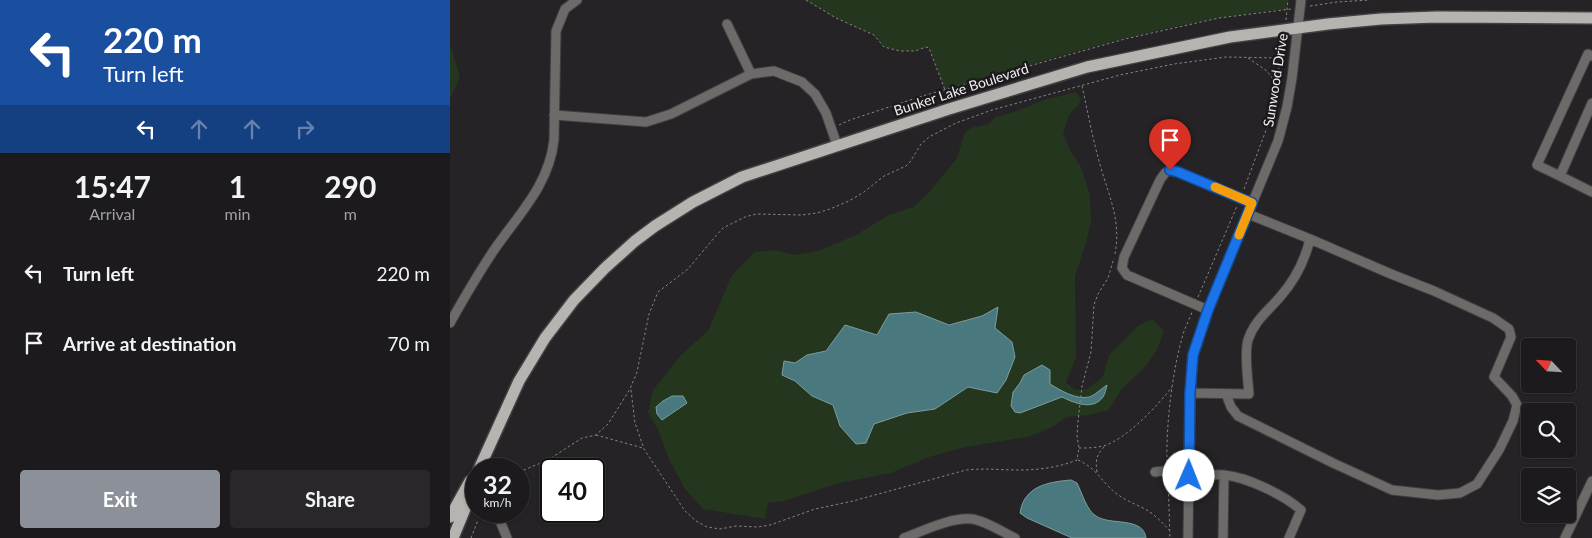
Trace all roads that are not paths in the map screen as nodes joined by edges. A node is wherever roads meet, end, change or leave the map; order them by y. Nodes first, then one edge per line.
1 (577, 0) edge
2 (1301, 0) edge
3 (1592, 18) edge
4 (727, 24) dead end
5 (1298, 28) junction
6 (1592, 56) edge
7 (751, 74) junction
8 (1592, 103) edge
9 (554, 114) junction
10 (837, 145) junction
11 (1560, 176) junction
12 (1592, 192) edge
13 (1252, 203) junction
14 (1248, 214) junction
15 (1310, 239) junction
16 (1208, 310) junction
17 (450, 323) edge
18 (1190, 393) junction
19 (1226, 394) junction
20 (484, 458) edge
21 (1155, 472) dead end
22 (1189, 472) junction
23 (1224, 475) junction
24 (1592, 480) edge
25 (465, 511) edge
26 (450, 517) edge
27 (465, 519) edge
28 (501, 523) edge
29 (453, 538) edge
30 (507, 538) edge
31 (904, 538) edge
32 (1015, 538) edge
33 (1188, 538) edge
34 (1223, 538) edge
35 (1289, 538) edge
36 (1565, 538) edge

1 - 9 street
2 - 5 street, Sunwood Drive
3 - 5 main road, Bunker Lake Boulevard
4 - 7 street
5 - 10 main road, Bunker Lake Boulevard
5 - 13 street, Sunwood Drive
6 - 11 street
7 - 9 street
7 - 10 street
8 - 11 street
9 - 17 street
10 - 20 main road, Bunker Lake Boulevard
11 - 12 street
13 - 14 street, Sunwood Drive
13 - 16 street
14 - 15 street
14 - 16 street, Sunwood Drive
15 - 19 street
15 - 19 street
16 - 18 street, Sunwood Drive
18 - 19 street
18 - 22 street, Sunwood Drive
21 - 22 street
22 - 23 street
22 - 33 street, Sunwood Drive
23 - 34 street
23 - 35 street
24 - 36 street
25 - 26 main road, Bunker Lake Boulevard
27 - 29 main road, Bunker Lake Boulevard
28 - 30 street
31 - 32 street

